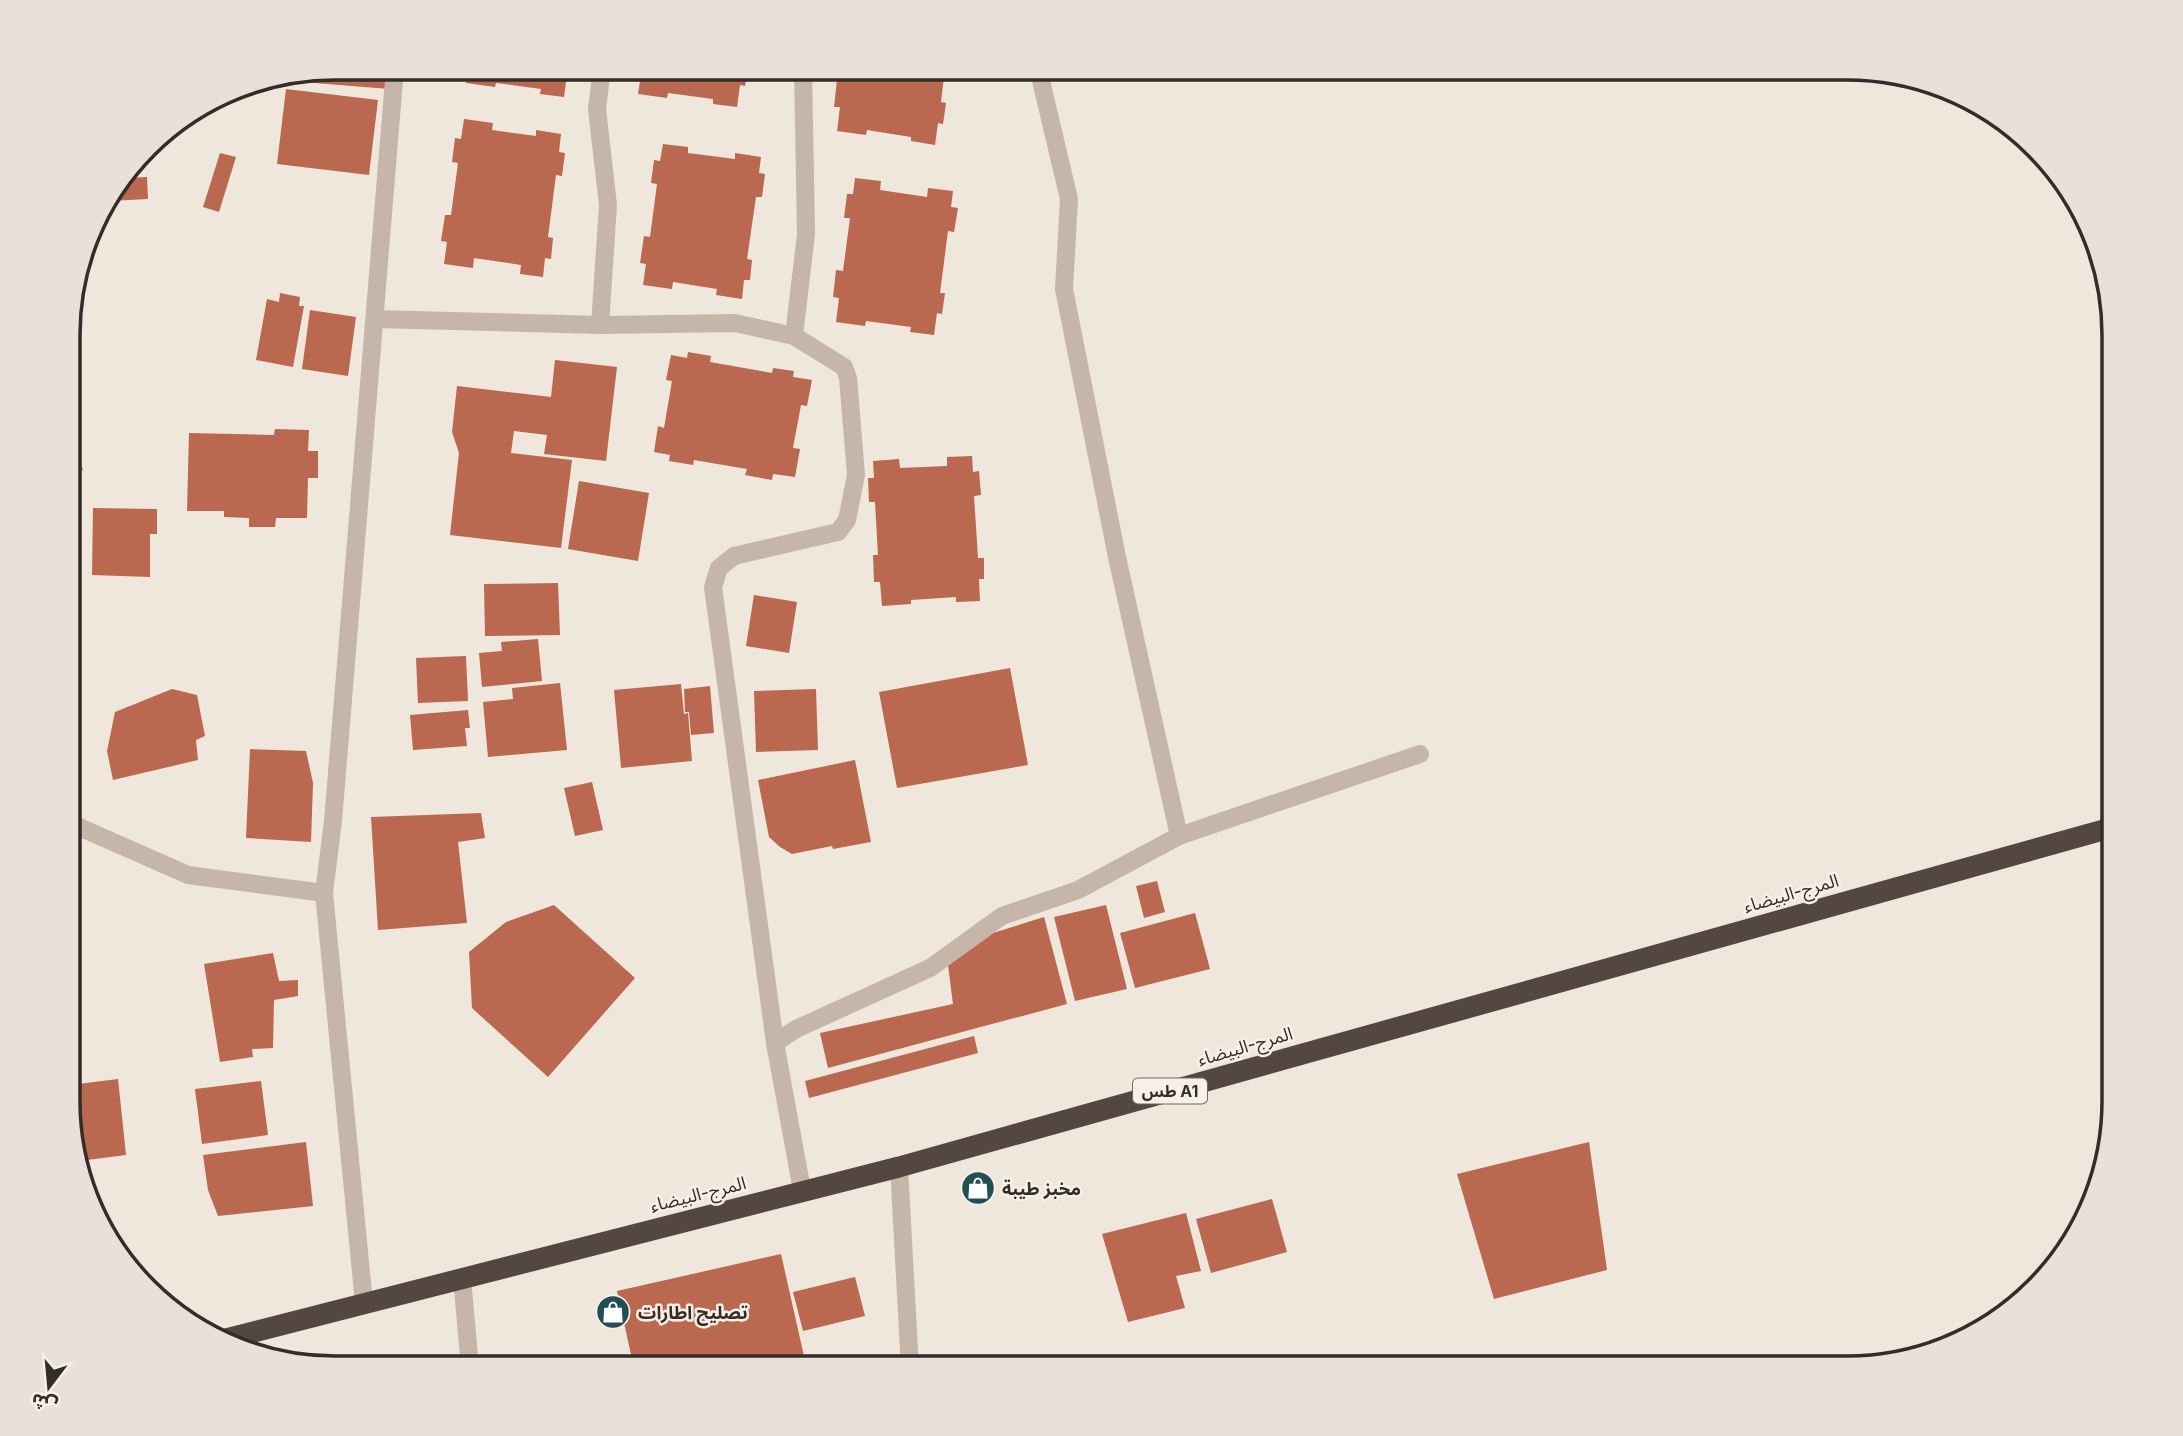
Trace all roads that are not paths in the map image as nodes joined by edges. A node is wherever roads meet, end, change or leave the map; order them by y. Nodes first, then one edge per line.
1 (395, 80) edge
2 (601, 80) edge
3 (803, 80) edge
4 (1041, 80) edge
5 (375, 319) junction
6 (600, 325) junction
7 (794, 336) junction
8 (1420, 754) dead end
9 (80, 827) edge
10 (2102, 830) edge
11 (1179, 835) junction
12 (324, 893) junction
13 (775, 1043) junction
14 (899, 1167) junction
15 (802, 1190) junction
16 (462, 1278) junction
17 (364, 1303) junction
18 (238, 1336) edge
19 (469, 1356) edge
20 (909, 1356) edge

1 - 5 street
2 - 6 street
3 - 7 street
4 - 11 street
5 - 6 street
5 - 12 street
6 - 7 street
7 - 13 street
8 - 11 street
9 - 12 street
10 - 14 highway, المرج-البيضاء / طس A1
11 - 13 street
12 - 17 street
13 - 15 street
14 - 15 highway, المرج-البيضاء / طس A1
14 - 20 street
15 - 16 highway, المرج-البيضاء / طس A1
16 - 17 highway, المرج-البيضاء / طس A1
16 - 19 street
17 - 18 highway, المرج-البيضاء / طس A1

